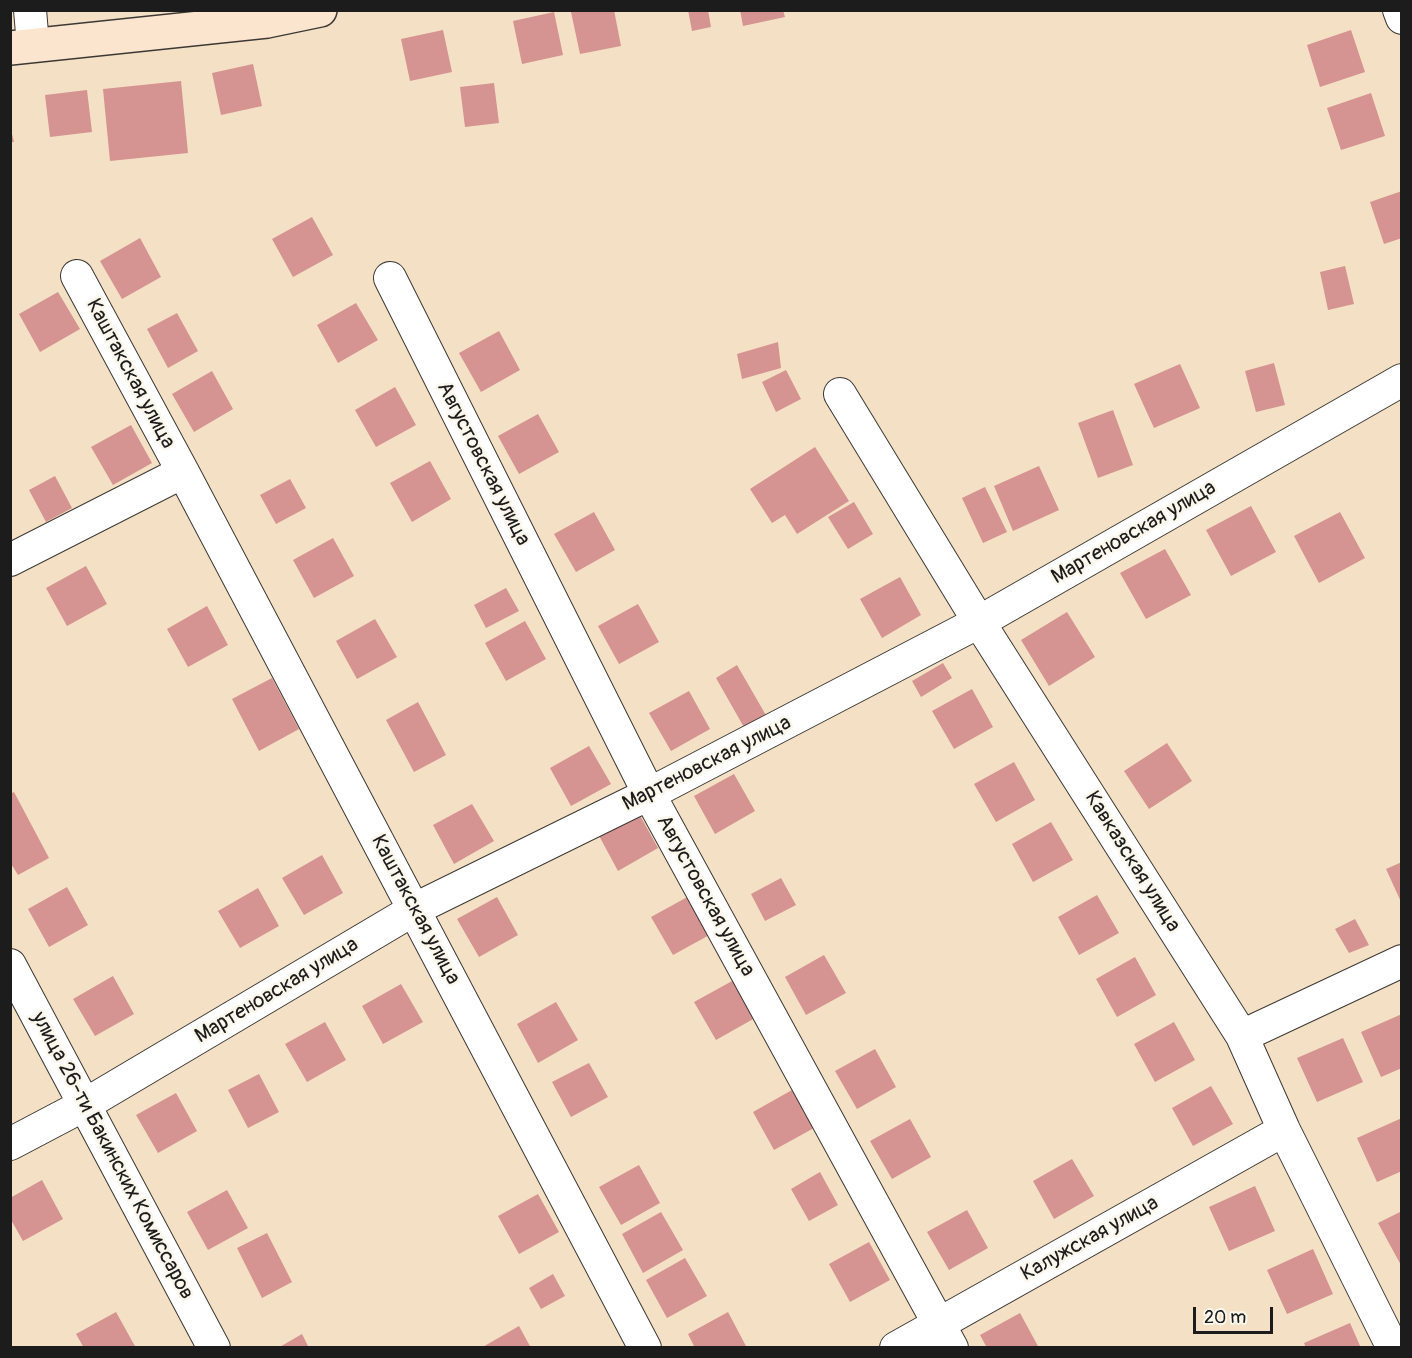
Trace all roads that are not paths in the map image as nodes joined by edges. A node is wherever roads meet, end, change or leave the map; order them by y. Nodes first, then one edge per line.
1 (30, 10) edge
2 (320, 10) edge
3 (1399, 10) edge
4 (1401, 18) edge
5 (22, 47) edge
6 (77, 276) dead end
7 (390, 278) dead end
8 (1401, 380) edge
9 (840, 394) dead end
10 (183, 472) junction
11 (17, 557) edge
12 (979, 622) junction
13 (649, 794) junction
14 (415, 909) junction
15 (1401, 961) edge
16 (10, 965) edge
17 (1242, 1036) junction
18 (86, 1104) junction
19 (1284, 1130) junction
20 (10, 1144) edge
21 (946, 1336) edge
22 (213, 1347) edge
23 (645, 1347) edge
24 (896, 1347) edge
25 (1393, 1347) edge

1 - 5 street
2 - 5 street
3 - 4 street
6 - 10 street, Каштакская улица
7 - 13 street, Августовская улица
8 - 12 street, Мартеновская улица
9 - 12 street, Кавказская улица
10 - 11 street, Каштакская улица
10 - 14 street, Каштакская улица
12 - 13 street, Мартеновская улица
12 - 17 street, Кавказская улица
13 - 14 street, Мартеновская улица
13 - 21 street, Августовская улица
14 - 18 street, Мартеновская улица
14 - 23 street, Каштакская улица
15 - 17 street
16 - 18 street, улица 26-ти Бакинских Комиссаров
17 - 19 street, Кавказская улица
18 - 20 street, Мартеновская улица
18 - 22 street, улица 26-ти Бакинских Комиссаров
19 - 21 street, Калужская улица
19 - 25 street, Кавказская улица
21 - 24 street, Калужская улица

